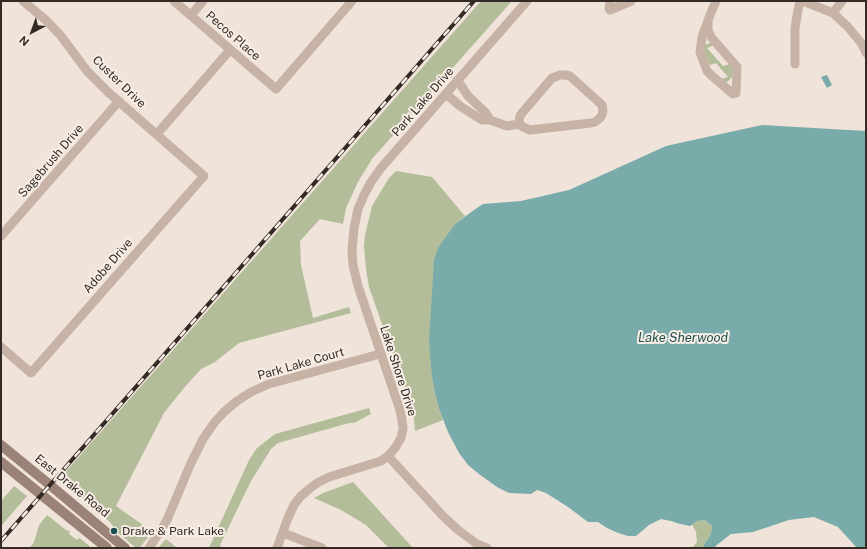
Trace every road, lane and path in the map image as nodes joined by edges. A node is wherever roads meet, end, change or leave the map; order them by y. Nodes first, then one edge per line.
1 (23, 1) edge
2 (174, 1) edge
3 (203, 1) edge
4 (352, 1) edge
5 (527, 1) edge
6 (610, 1) edge
7 (631, 1) edge
8 (716, 1) edge
9 (801, 1) edge
10 (842, 1) edge
11 (833, 13) junction
12 (190, 15) junction
13 (708, 22) junction
14 (864, 45) edge
15 (230, 50) junction
16 (866, 53) edge
17 (795, 64) dead end
18 (458, 81) junction
19 (446, 94) junction
20 (119, 101) junction
21 (490, 120) junction
22 (520, 124) junction
23 (157, 134) junction
24 (204, 176) joint
25 (354, 228) joint
26 (1, 236) edge
27 (1, 347) edge
28 (380, 354) junction
29 (1, 445) edge
30 (1, 450) edge
31 (12, 454) junction
32 (388, 456) junction
33 (1, 462) edge
34 (283, 532) junction
35 (93, 536) junction
36 (107, 548) edge
37 (117, 548) edge
38 (126, 548) edge
39 (149, 548) edge
40 (277, 548) edge
41 (322, 548) edge
42 (487, 548) edge

1 - 20 street, Custer Drive
2 - 12 street, Pecos Place
3 - 12 street
4 - 15 street, Pecos Place
5 - 18 street, Park Lake Drive
6 - 7 street
8 - 13 street
9 - 11 street
9 - 17 street
10 - 11 street
11 - 14 street
12 - 15 street, Pecos Place
13 - 13 street
14 - 16 street
15 - 23 street
18 - 19 street, Park Lake Drive
18 - 21 street
19 - 21 street
19 - 25 street, Park Lake Drive
20 - 23 street, Custer Drive
20 - 26 street, Sagebrush Drive
21 - 22 street
22 - 22 street
23 - 24 street, Custer Drive
24 - 27 street, Adobe Drive
25 - 28 street, Lake Shore Drive
28 - 32 street, Lake Shore Drive
28 - 39 street, Park Lake Court
29 - 31 main road, East Drake Road
30 - 31 main road
31 - 38 main road, East Drake Road
32 - 34 street
32 - 42 street
33 - 35 main road
34 - 40 street
34 - 41 street
35 - 36 main road
35 - 37 main road

